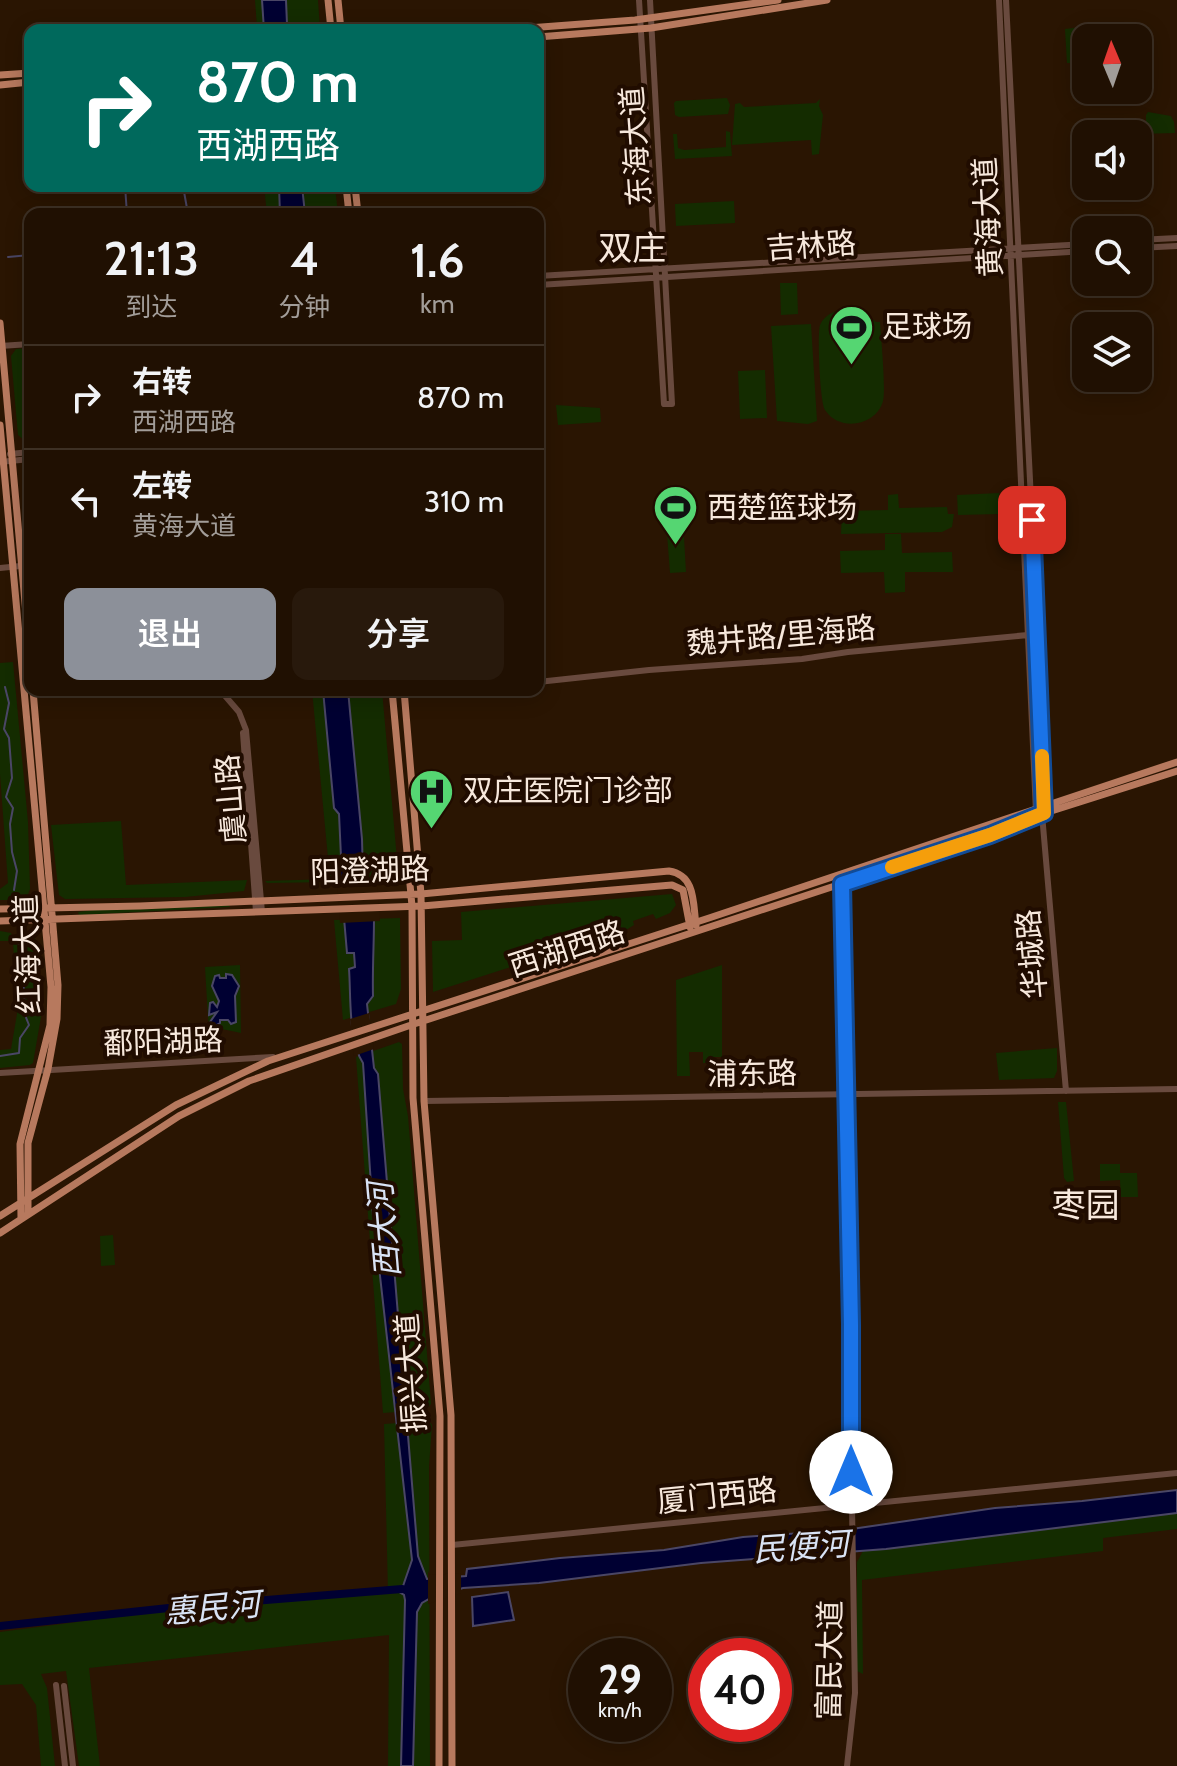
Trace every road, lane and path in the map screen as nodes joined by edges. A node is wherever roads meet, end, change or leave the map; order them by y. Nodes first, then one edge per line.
1 (328, 0) edge
2 (338, 0) edge
3 (639, 0) edge
4 (650, 0) edge
5 (778, 0) edge
6 (827, 0) edge
7 (999, 0) edge
8 (1006, 0) edge
9 (651, 18) junction
10 (640, 20) junction
11 (330, 24) edge
12 (340, 24) edge
13 (544, 27) edge
14 (651, 28) junction
15 (640, 29) junction
16 (544, 37) edge
17 (24, 73) edge
18 (0, 75) edge
19 (24, 83) edge
20 (0, 85) edge
21 (1177, 238) edge
22 (1152, 239) edge
23 (1072, 245) edge
24 (1177, 246) edge
25 (1152, 247) edge
26 (1016, 251) junction
27 (1072, 251) edge
28 (655, 268) junction
29 (666, 268) junction
30 (544, 276) edge
31 (667, 277) junction
32 (656, 278) junction
33 (544, 285) edge
34 (0, 323) edge
35 (24, 344) edge
36 (1, 346) edge
37 (0, 425) edge
38 (24, 454) edge
39 (12, 457) junction
40 (2, 458) edge
41 (24, 458) edge
42 (24, 550) edge
43 (24, 565) edge
44 (13, 567) junction
45 (0, 568) edge
46 (24, 604) edge
47 (23, 624) junction
48 (24, 632) edge
49 (1028, 635) junction
50 (544, 681) edge
51 (30, 696) edge
52 (33, 696) edge
53 (224, 696) edge
54 (393, 696) edge
55 (404, 696) edge
56 (1177, 762) edge
57 (1177, 771) edge
58 (1040, 811) junction
59 (842, 884) junction
60 (411, 894) junction
61 (421, 894) junction
62 (258, 899) junction
63 (412, 906) junction
64 (422, 906) junction
65 (47, 908) junction
66 (0, 909) edge
67 (259, 912) junction
68 (48, 919) junction
69 (0, 921) edge
70 (693, 928) junction
71 (422, 1010) junction
72 (411, 1014) junction
73 (423, 1021) junction
74 (411, 1025) junction
75 (280, 1056) junction
76 (42, 1070) junction
77 (0, 1075) edge
78 (1177, 1089) edge
79 (1066, 1091) junction
80 (845, 1095) junction
81 (424, 1101) junction
82 (23, 1200) junction
83 (0, 1216) edge
84 (24, 1217) junction
85 (0, 1233) edge
86 (1177, 1473) edge
87 (851, 1504) junction
88 (452, 1545) junction
89 (65, 1766) edge
90 (73, 1766) edge
91 (439, 1766) edge
92 (452, 1766) edge
93 (847, 1766) edge

1 - 11 main road
2 - 12 main road
3 - 10 street, 东海大道
4 - 9 street, 东海大道
5 - 9 main road
6 - 14 main road
7 - 26 street, 黄海大道
8 - 26 street, 黄海大道
9 - 10 main road
9 - 14 street, 东海大道
10 - 13 main road
10 - 15 street, 东海大道
14 - 15 main road
14 - 29 street, 东海大道
15 - 16 main road
15 - 28 street, 东海大道
17 - 18 main road
19 - 20 main road
21 - 22 street
23 - 26 street, 吉林路
24 - 25 street
26 - 27 street, 吉林路
26 - 29 street, 吉林路
26 - 31 street, 吉林路
26 - 49 street, 黄海大道
26 - 58 street, 黄海大道
28 - 29 street, 吉林路
28 - 30 street, 吉林路
28 - 32 street, 东海大道
29 - 31 street, 东海大道
31 - 32 street, 吉林路
31 - 32 street, 东海大道
32 - 33 street, 吉林路
34 - 36 main road, 红海大道
35 - 36 street
36 - 39 main road, 红海大道
37 - 40 main road, 红海大道
38 - 39 street
39 - 40 street
39 - 41 street
39 - 42 main road, 红海大道
40 - 44 main road, 红海大道
43 - 44 street
44 - 45 street
44 - 47 main road, 红海大道
46 - 47 main road, 红海大道
47 - 48 main road, 红海大道
49 - 50 street, 魏井路/里海路
49 - 58 street, 黄海大道
51 - 65 main road, 红海大道
52 - 65 main road, 红海大道
53 - 62 street, 虞山路
54 - 60 main road, 振兴大道
55 - 61 main road, 振兴大道
56 - 58 main road, 西湖西路
57 - 58 main road, 西湖西路
58 - 59 main road, 西湖西路
58 - 70 main road, 西湖西路
58 - 79 street, 华城路
59 - 70 main road, 西湖西路
59 - 80 street, 富民大道
60 - 61 main road, 阳澄湖路
60 - 62 main road, 阳澄湖路
60 - 63 main road, 振兴大道
61 - 64 main road, 振兴大道
61 - 70 main road, 阳澄湖路
62 - 65 main road, 阳澄湖路
62 - 67 street, 虞山路
63 - 64 main road, 阳澄湖路
63 - 67 main road, 阳澄湖路
63 - 72 main road, 振兴大道
64 - 70 main road, 阳澄湖路
64 - 71 main road, 振兴大道
65 - 66 main road, 阳澄湖路
65 - 68 main road, 红海大道
67 - 68 main road, 阳澄湖路
68 - 69 main road, 阳澄湖路
68 - 76 main road, 红海大道
70 - 71 main road, 西湖西路
70 - 73 main road, 西湖西路
71 - 72 main road, 西湖西路
71 - 73 main road, 振兴大道
72 - 74 main road, 振兴大道
72 - 75 main road, 西湖西路
73 - 74 main road, 西湖西路
73 - 81 main road, 振兴大道
74 - 84 main road, 西湖西路
74 - 91 main road, 振兴大道
75 - 76 street, 鄱阳湖路
75 - 82 main road, 西湖西路
76 - 77 street, 鄱阳湖路
76 - 82 main road, 红海大道
78 - 79 street, 浦东路
79 - 80 street, 浦东路
80 - 81 street, 浦东路
80 - 87 street, 富民大道
81 - 88 main road, 振兴大道
82 - 83 main road, 西湖西路
82 - 84 main road, 红海大道
84 - 85 main road, 西湖西路
86 - 87 street, 厦门西路
87 - 88 street, 厦门西路
87 - 93 street, 富民大道
88 - 92 main road, 振兴大道
89 - 90 street

